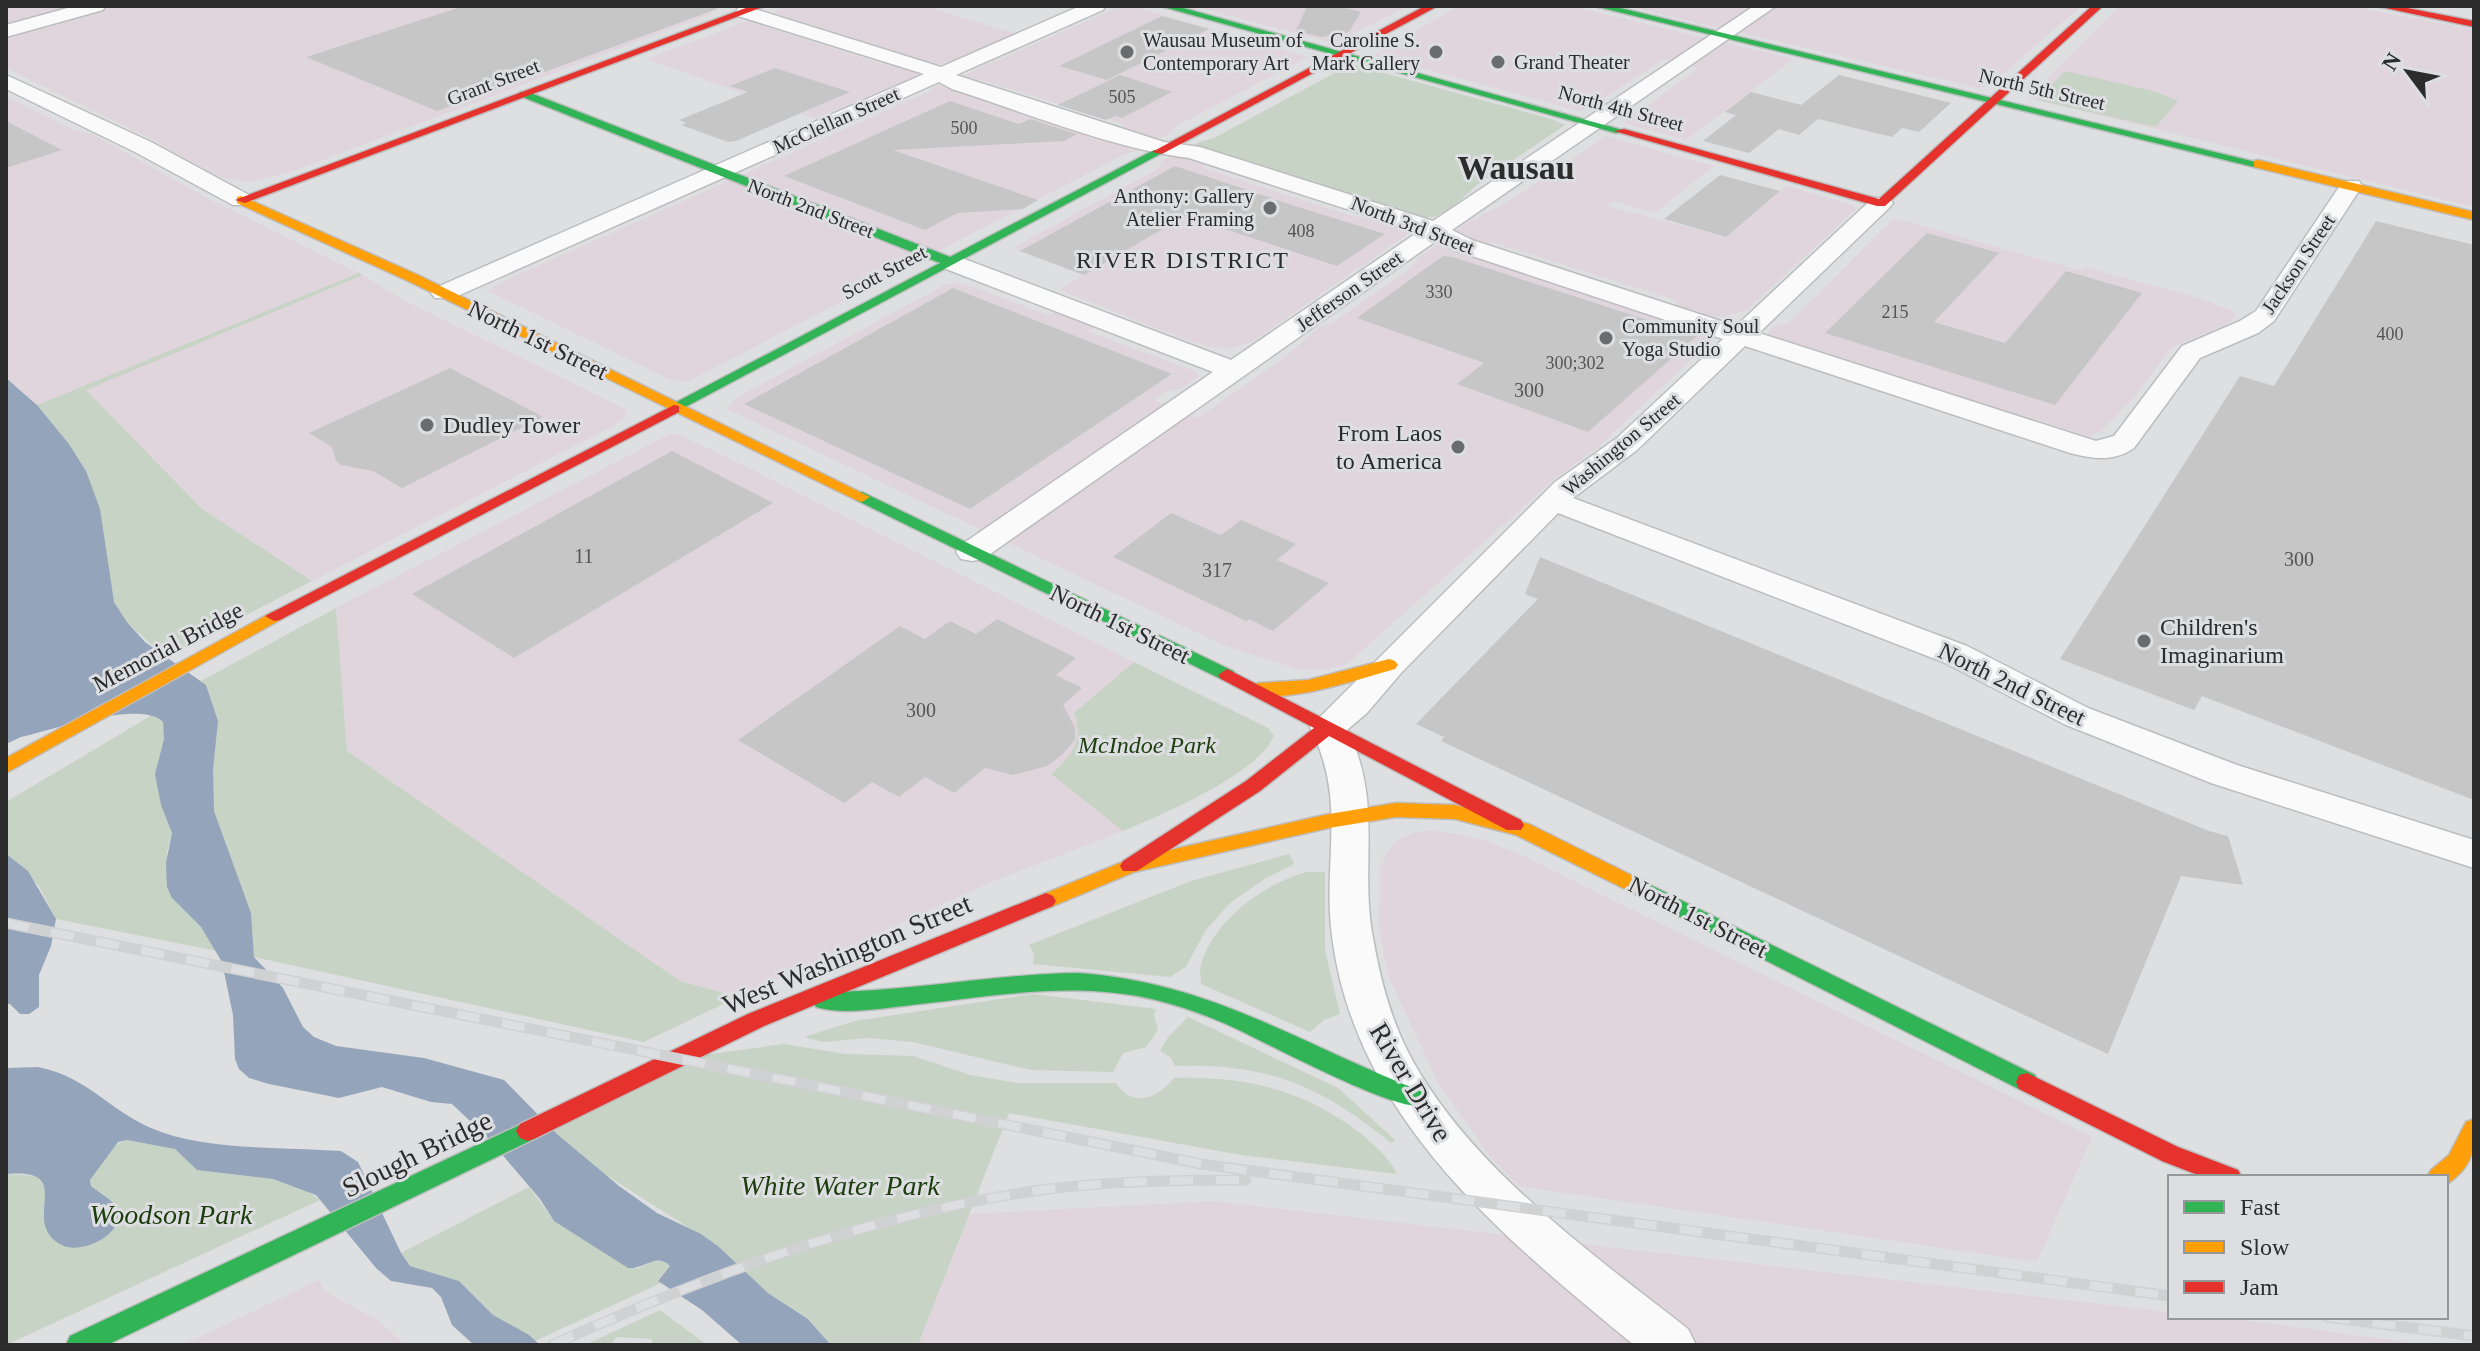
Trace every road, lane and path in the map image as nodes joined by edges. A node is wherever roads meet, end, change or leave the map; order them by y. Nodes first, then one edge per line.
1 (96, 6) edge
2 (1096, 6) edge
3 (1165, 6) edge
4 (1433, 6) edge
5 (1599, 6) edge
6 (1767, 6) edge
7 (2098, 6) edge
8 (2381, 6) edge
9 (744, 8) edge
10 (2434, 11) edge
11 (2474, 24) edge
12 (6, 31) edge
13 (1723, 36) junction
14 (1340, 55) junction
15 (942, 74) junction
16 (6, 81) edge
17 (524, 94) junction
18 (1995, 101) junction
19 (1592, 123) junction
20 (1164, 148) junction
21 (719, 172) junction
22 (2351, 186) junction
23 (241, 200) junction
24 (1881, 203) junction
25 (2474, 216) edge
26 (1435, 230) junction
27 (950, 262) junction
28 (444, 293) junction
29 (1743, 336) junction
30 (1234, 371) junction
31 (676, 408) junction
32 (2097, 450) joint
33 (1553, 501) junction
34 (972, 552) junction
35 (356, 576) joint
36 (1389, 665) junction
37 (1255, 689) junction
38 (1328, 727) junction
39 (6, 766) edge
40 (1351, 817) junction
41 (1522, 829) junction
42 (2474, 854) edge
43 (1130, 866) junction
44 (805, 999) junction
45 (1413, 1098) junction
46 (588, 1102) joint
47 (2474, 1129) edge
48 (2225, 1175) edge
49 (2441, 1175) edge
50 (79, 1345) edge
51 (1671, 1345) edge

1 - 12 street
2 - 15 street, McClellan Street
3 - 14 main road, North 4th Street
4 - 14 main road, Scott Street
5 - 13 main road, North 5th Street
6 - 13 street, Jefferson Street
7 - 18 main road, Washington Street
8 - 10 main road
9 - 15 street, North 3rd Street
9 - 17 main road, Grant Street
10 - 11 main road
13 - 18 main road, North 5th Street
13 - 19 street, Jefferson Street
14 - 19 main road, North 4th Street
14 - 20 main road, Scott Street
15 - 20 street, North 3rd Street
15 - 21 street, McClellan Street
16 - 23 street, North 1st Street
17 - 21 main road, North 2nd Street
17 - 23 main road, Grant Street
18 - 22 main road, North 5th Street
18 - 24 main road, Washington Street
19 - 24 main road, North 4th Street
19 - 26 street, Jefferson Street
20 - 26 street, North 3rd Street
20 - 27 main road, Scott Street
21 - 27 main road, North 2nd Street
21 - 28 street, McClellan Street
22 - 25 main road, North 5th Street
22 - 32 street, Jackson Street
23 - 28 main road, North 1st Street
24 - 29 street, Washington Street
26 - 29 street, North 3rd Street
26 - 30 street, Jefferson Street
27 - 30 street, North 2nd Street
27 - 31 main road, Scott Street
28 - 31 main road, North 1st Street
29 - 32 street, North 3rd Street
29 - 33 street, Washington Street
30 - 34 street, Jefferson Street
31 - 34 main road, North 1st Street
31 - 35 main road, Scott Street
33 - 36 street, Washington Street
33 - 42 street, North 2nd Street
34 - 37 main road, North 1st Street
35 - 39 main road, Memorial Bridge
36 - 37 main road
36 - 38 street, Washington Street
37 - 38 main road, North 1st Street
38 - 40 street, River Drive
38 - 41 main road, North 1st Street
38 - 43 main road, West Washington Street
40 - 41 main road, West Washington Street
40 - 43 main road, West Washington Street
40 - 45 street, River Drive
41 - 48 main road, North 1st Street
43 - 44 main road, West Washington Street
44 - 45 main road
44 - 46 main road, West Washington Street
45 - 51 street, River Drive
46 - 50 main road, Slough Bridge
47 - 49 main road

